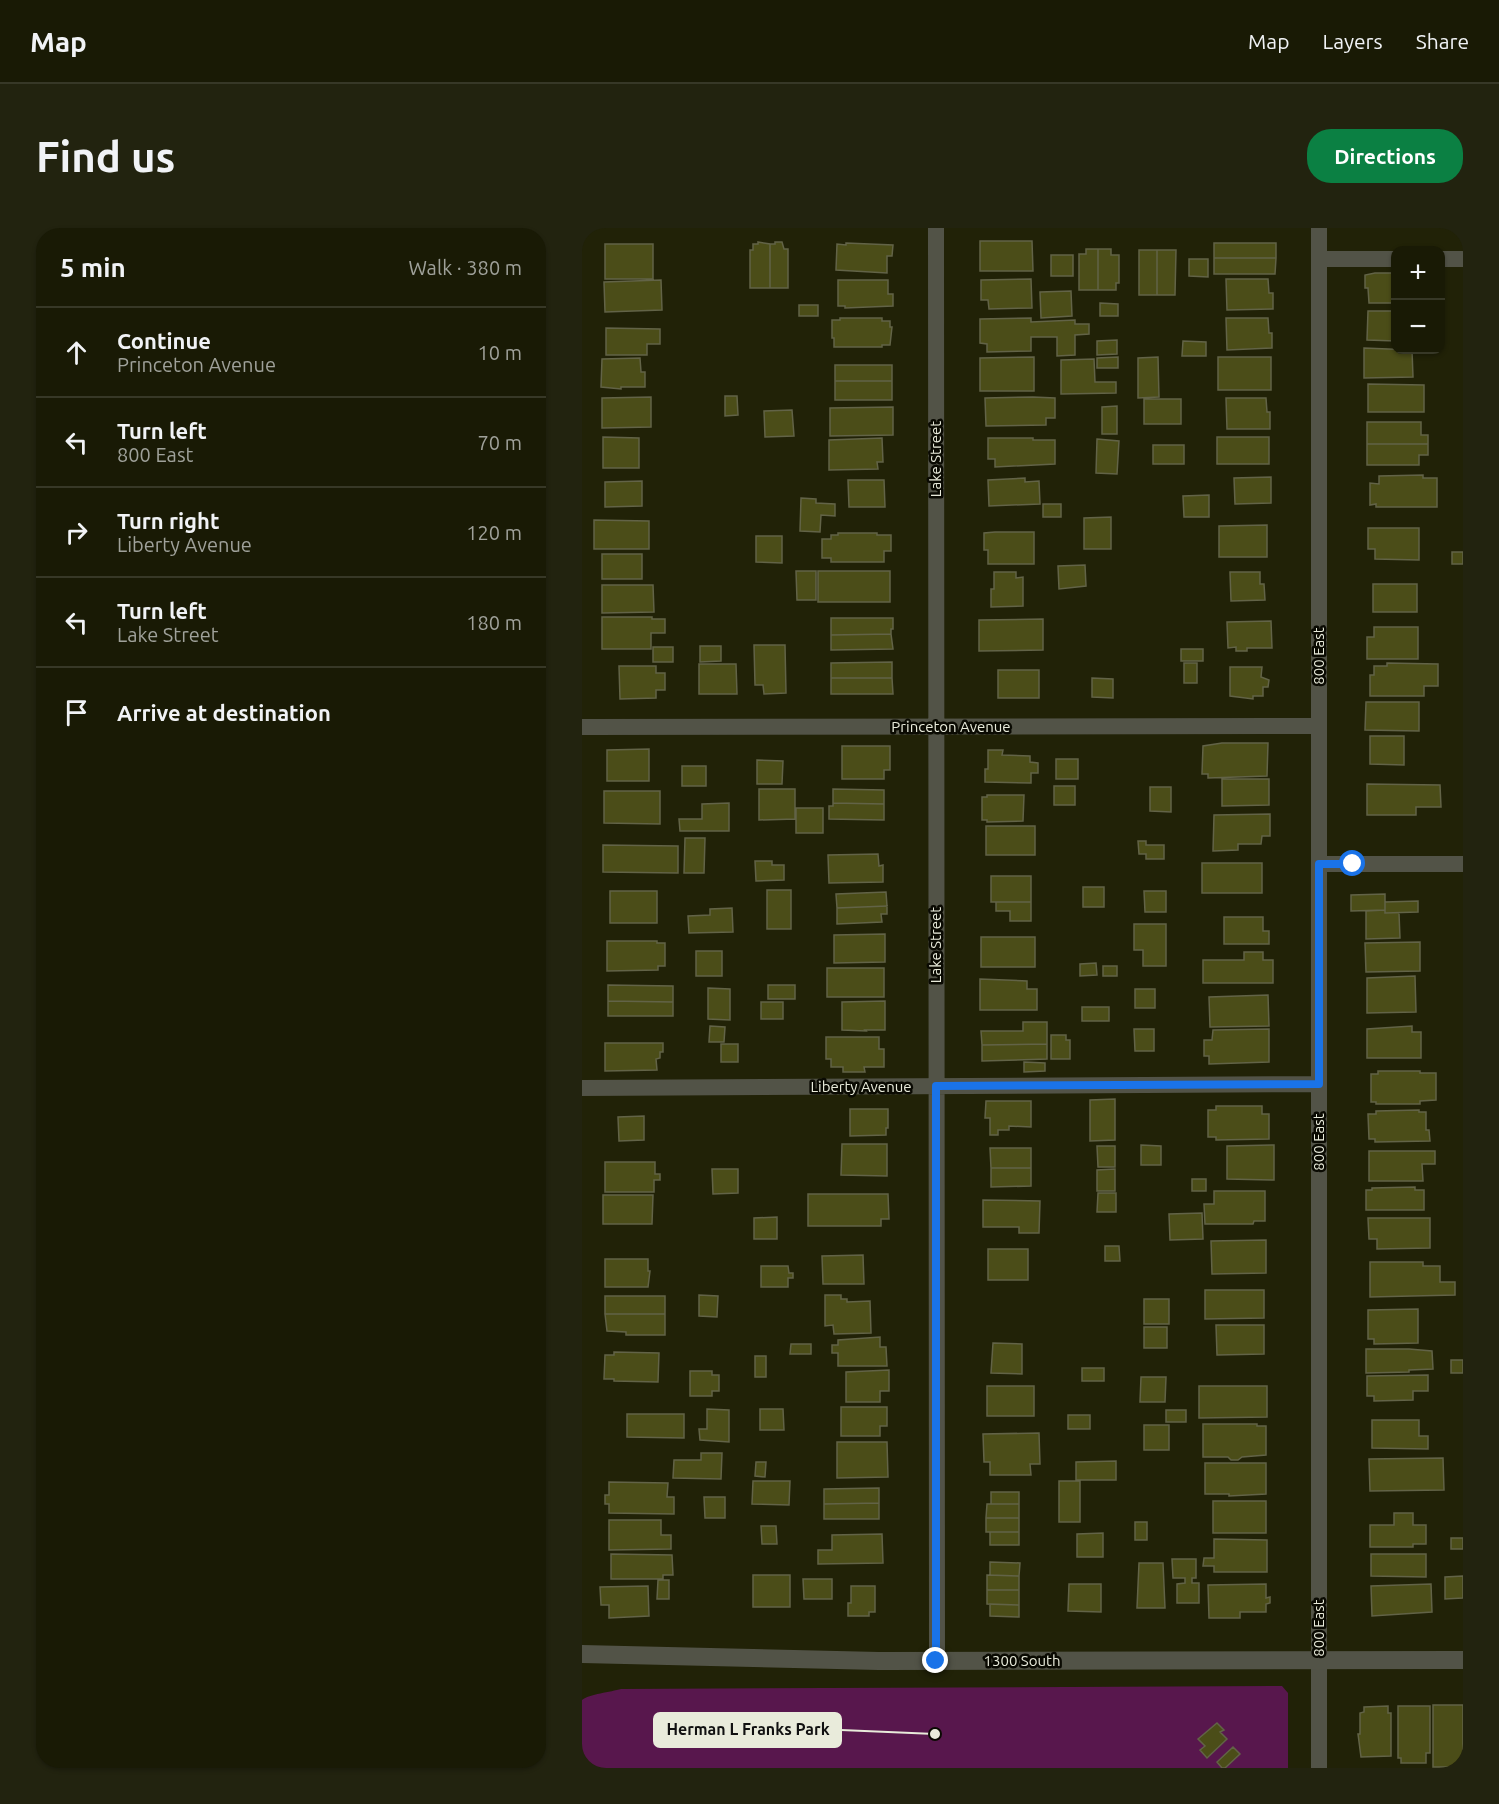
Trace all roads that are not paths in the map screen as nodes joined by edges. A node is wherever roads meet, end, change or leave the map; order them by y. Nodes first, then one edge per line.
1 (936, 228) edge
2 (1319, 228) edge
3 (1319, 259) junction
4 (1391, 259) edge
5 (1445, 259) edge
6 (1463, 259) edge
7 (1319, 726) junction
8 (582, 727) edge
9 (936, 727) junction
10 (1319, 864) junction
11 (1463, 864) edge
12 (1319, 1084) junction
13 (936, 1086) junction
14 (582, 1088) edge
15 (582, 1654) edge
16 (1319, 1660) junction
17 (1463, 1660) edge
18 (936, 1661) junction
19 (1319, 1768) edge

1 - 9 street, Lake Street
2 - 3 street, 800 East
3 - 4 street
3 - 7 street, 800 East
5 - 6 street
7 - 9 street, Princeton Avenue
7 - 10 street, 800 East
8 - 9 street, Princeton Avenue
9 - 13 street, Lake Street
10 - 11 street
10 - 12 street, 800 East
12 - 13 street, Liberty Avenue
12 - 16 street, 800 East
13 - 14 street, Liberty Avenue
13 - 18 street, Lake Street
15 - 18 street, 1300 South
16 - 17 street, 1300 South
16 - 18 street, 1300 South
16 - 19 street, 800 East

